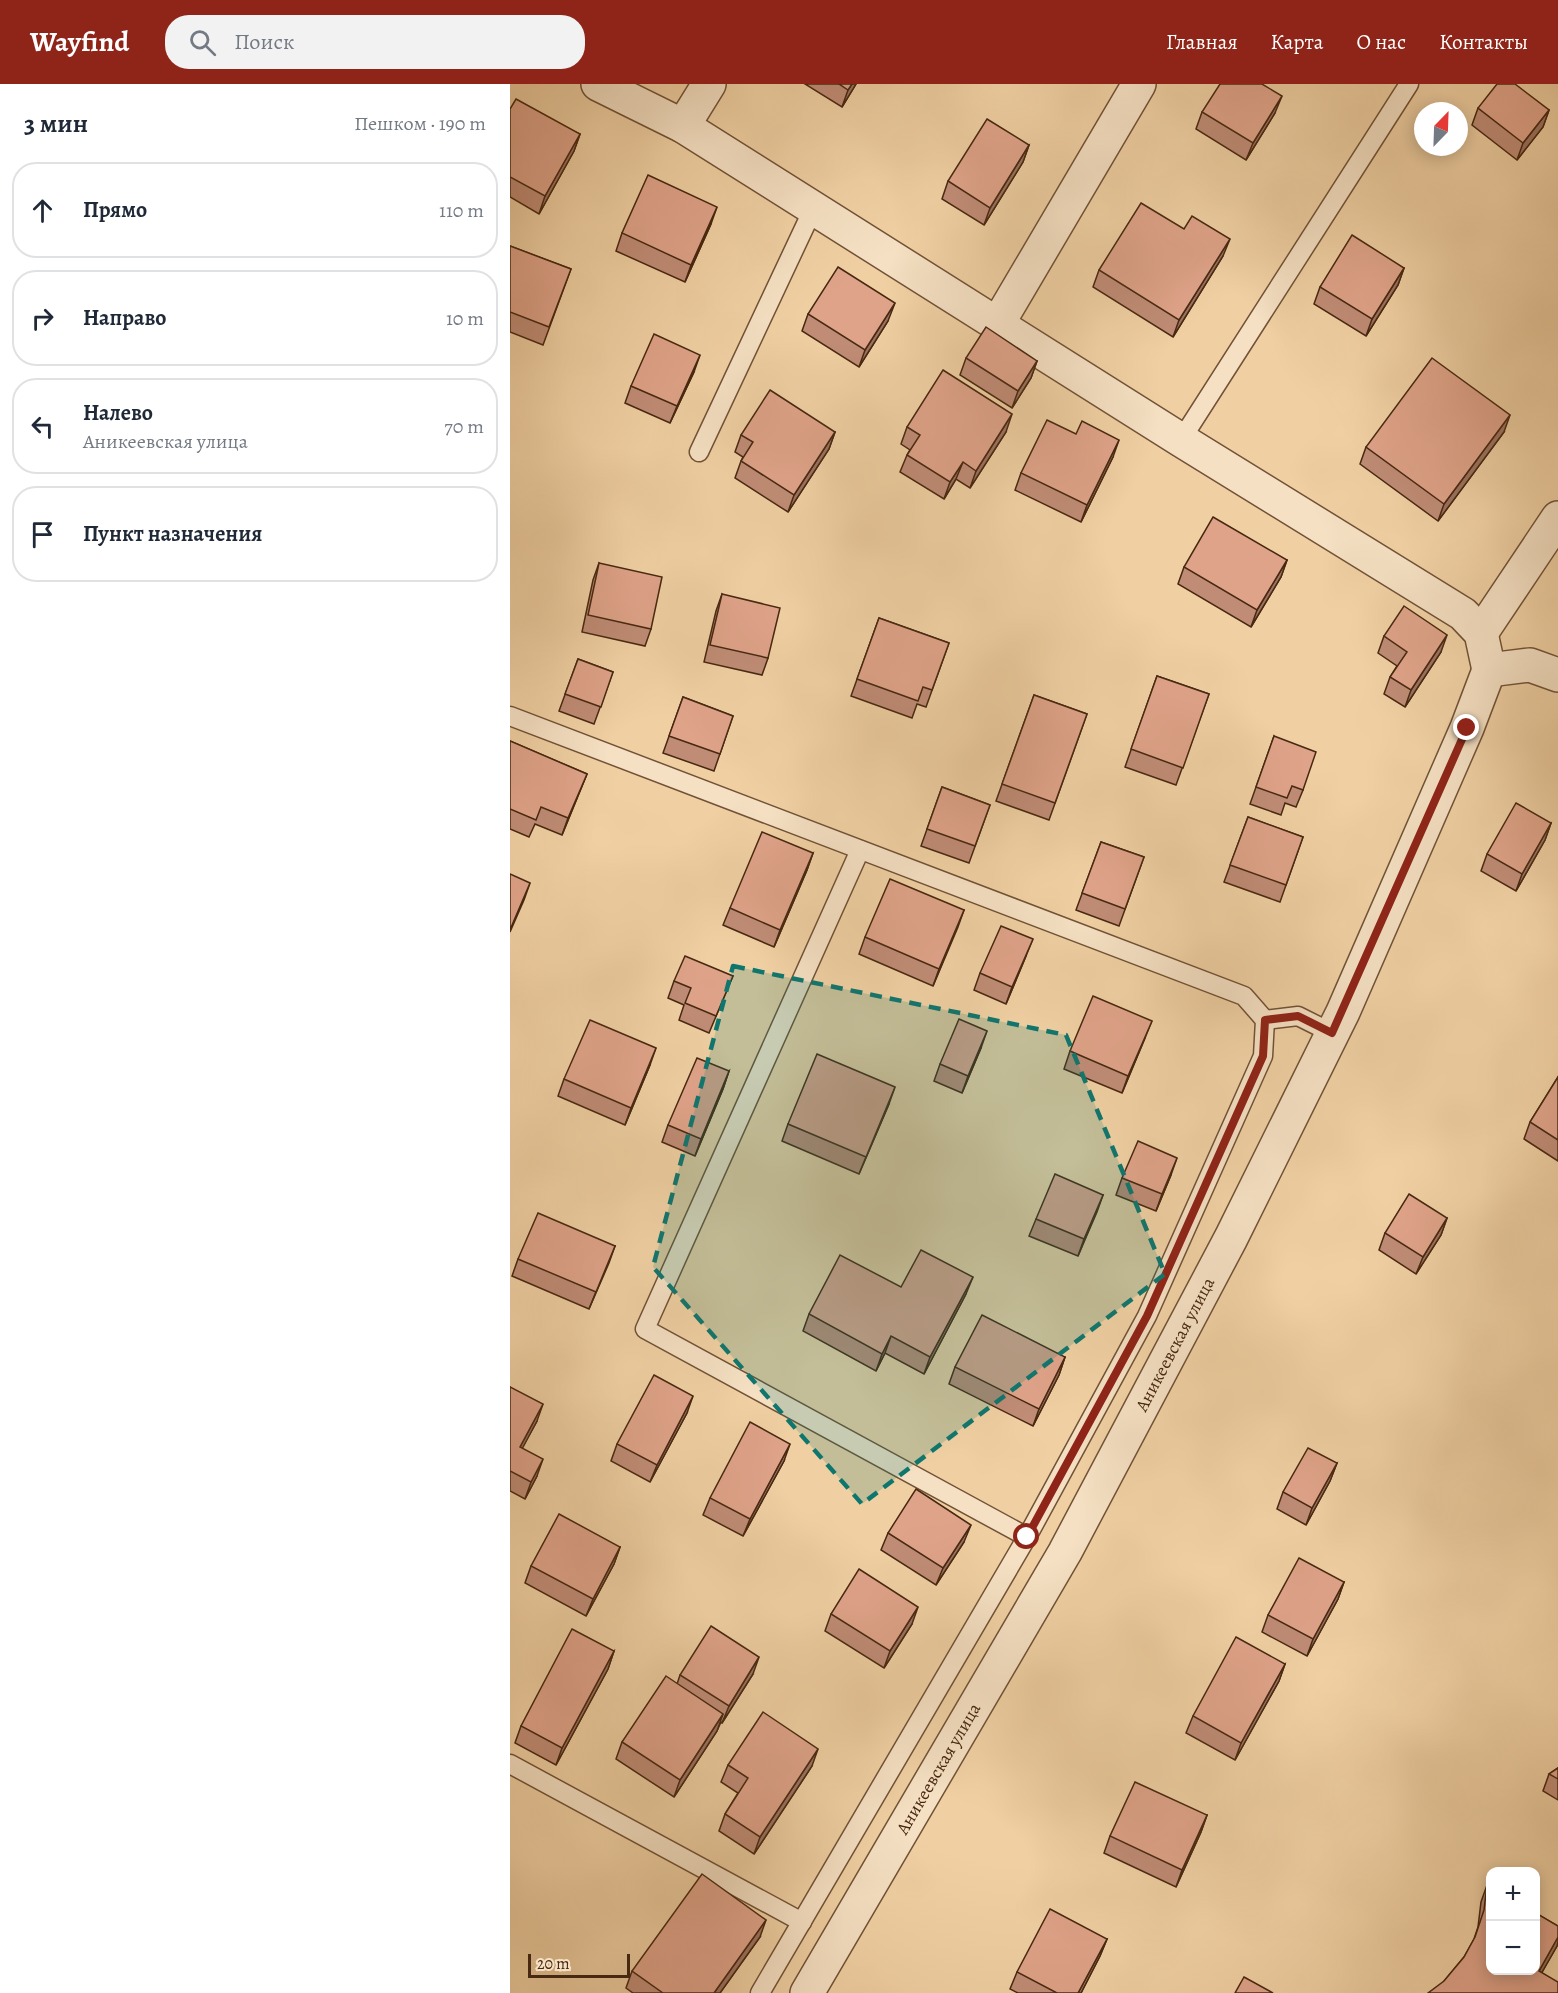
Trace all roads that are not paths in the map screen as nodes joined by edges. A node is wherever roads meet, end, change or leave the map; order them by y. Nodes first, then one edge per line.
1 (598, 84) edge
2 (709, 84) edge
3 (1139, 84) edge
4 (1409, 84) edge
5 (683, 126) junction
6 (814, 207) junction
7 (997, 325) junction
8 (1181, 440) junction
9 (699, 452) dead end
10 (1558, 518) edge
11 (1481, 633) junction
12 (1489, 670) junction
13 (1558, 675) edge
14 (510, 716) edge
15 (860, 850) junction
16 (1265, 1020) junction
17 (1332, 1033) junction
18 (1027, 1537) junction
19 (510, 1764) edge
20 (802, 1922) junction
21 (760, 1993) edge
22 (807, 1993) edge

1 - 5 street
2 - 5 street
3 - 7 street
4 - 8 lane
5 - 6 street
6 - 7 street
6 - 9 lane
7 - 8 street
8 - 11 street
10 - 11 street
11 - 12 street
12 - 13 street
12 - 17 street, Аникеевская улица
14 - 15 lane
15 - 16 lane
15 - 18 lane
16 - 17 lane
16 - 18 lane
17 - 22 street, Аникеевская улица
18 - 20 lane
19 - 20 lane
20 - 21 lane

